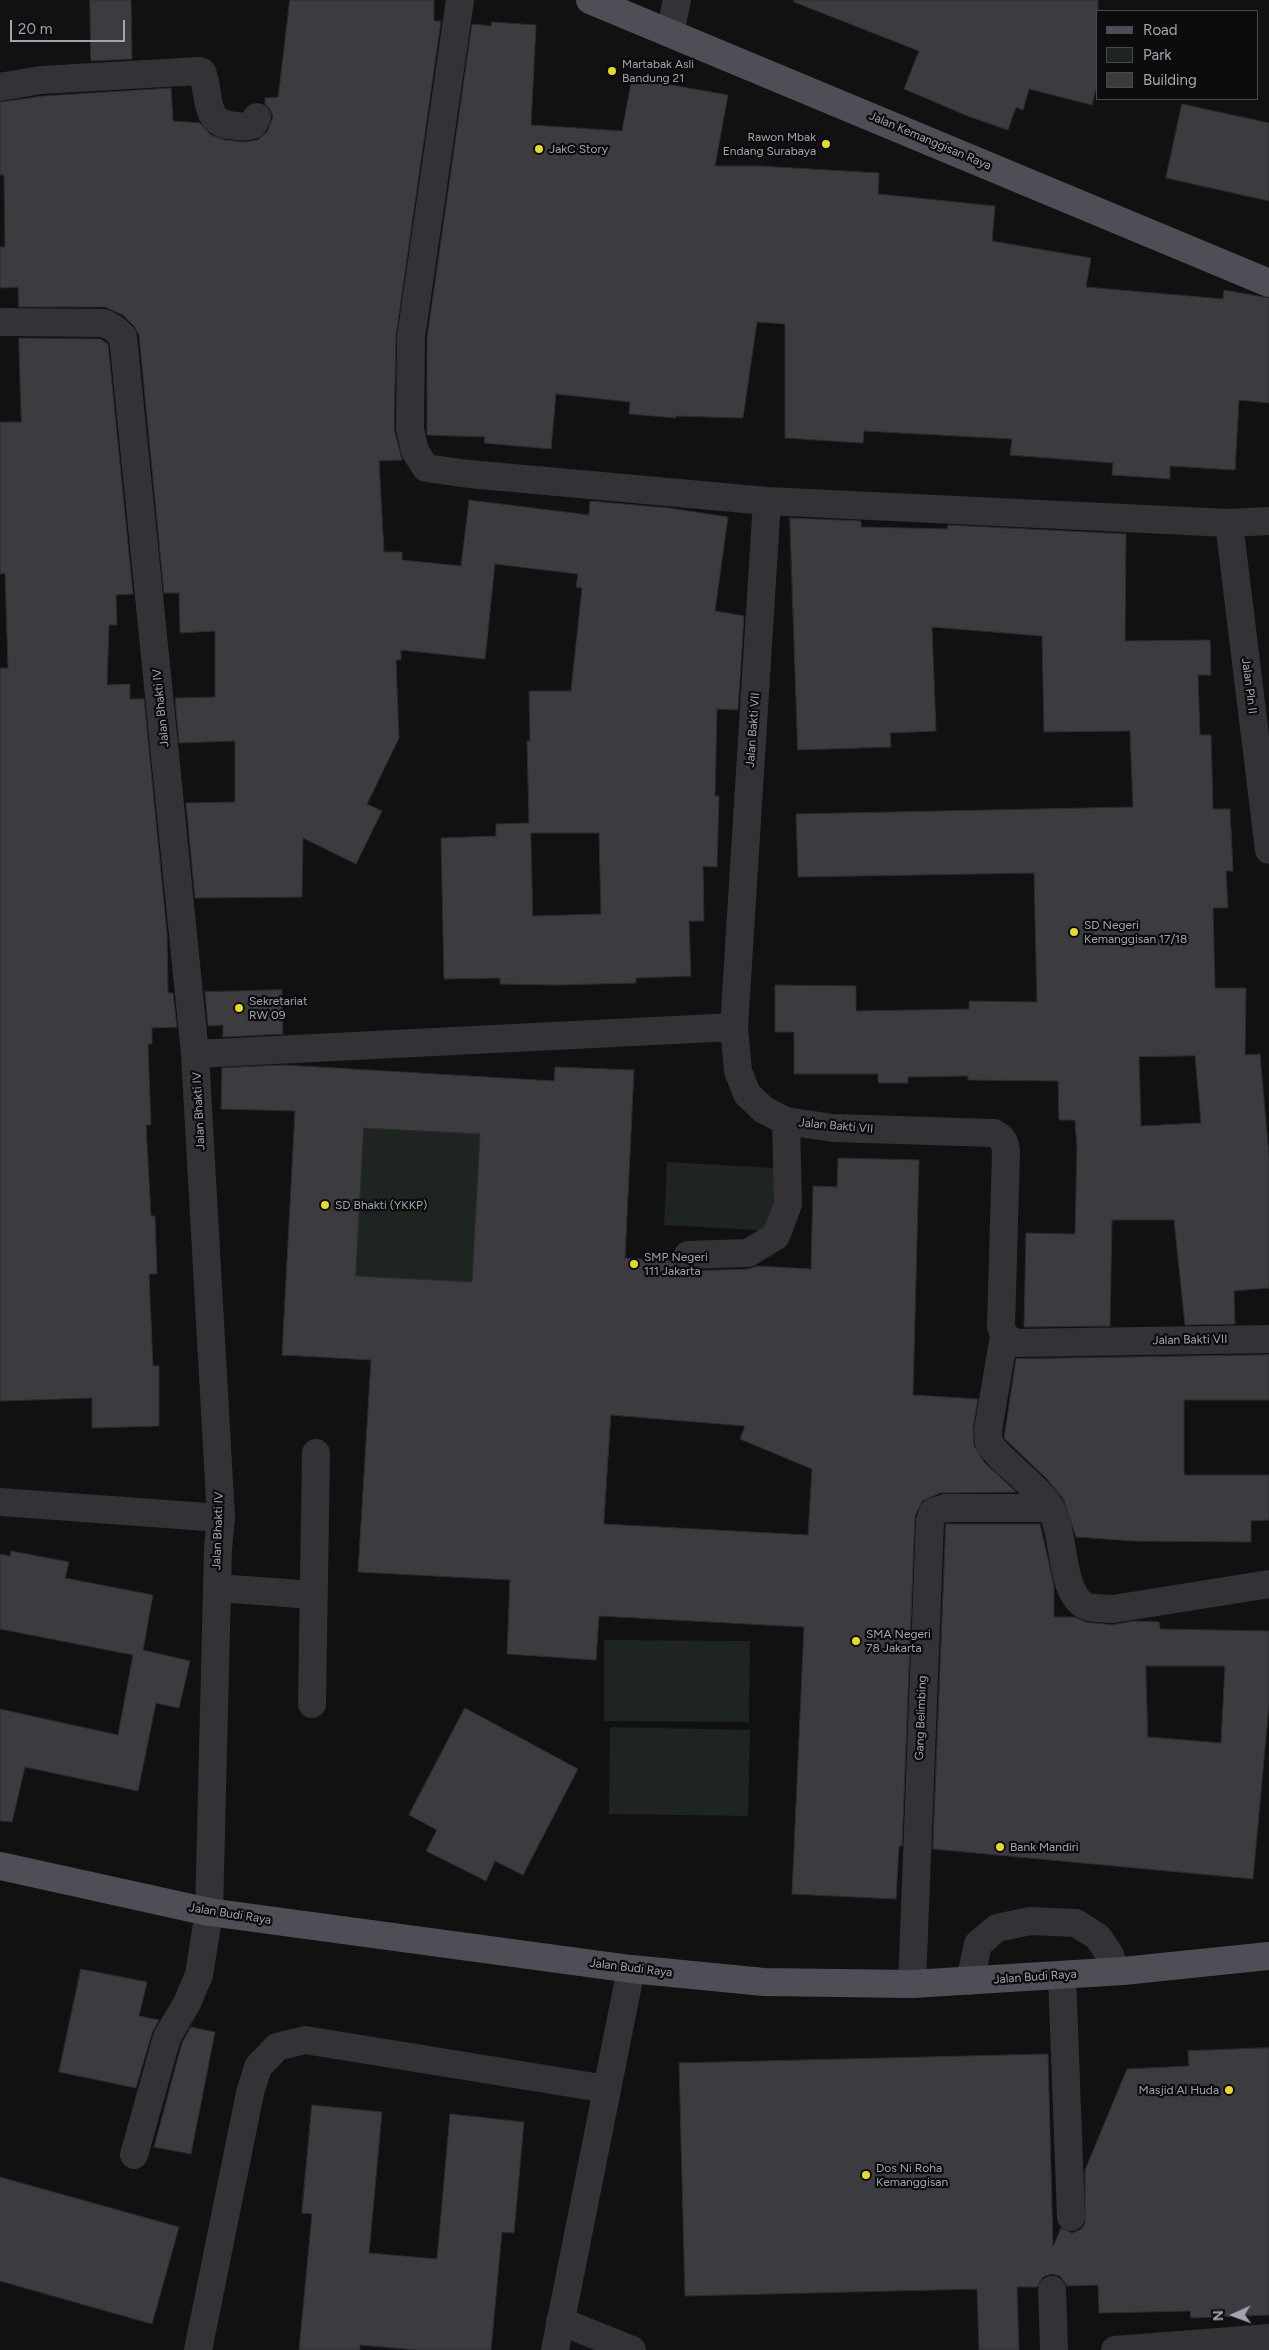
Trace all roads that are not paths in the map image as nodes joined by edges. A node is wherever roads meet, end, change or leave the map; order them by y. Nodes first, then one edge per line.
1 (460, 0) edge
2 (590, 0) edge
3 (677, 0) edge
4 (670, 33) junction
5 (0, 86) edge
6 (257, 117) dead end
7 (1269, 283) edge
8 (0, 322) edge
9 (767, 501) junction
10 (1269, 521) edge
11 (1229, 523) junction
12 (1269, 850) edge
13 (734, 1027) junction
14 (195, 1054) junction
15 (786, 1121) junction
16 (688, 1255) dead end
17 (1004, 1336) junction
18 (1269, 1339) edge
19 (316, 1453) dead end
20 (0, 1502) edge
21 (1051, 1508) junction
22 (221, 1518) junction
23 (1269, 1584) edge
24 (217, 1588) junction
25 (314, 1595) junction
26 (312, 1704) dead end
27 (0, 1866) edge
28 (209, 1912) junction
29 (1269, 1956) edge
30 (631, 1969) junction
31 (1115, 1971) junction
32 (1062, 1974) junction
33 (970, 1981) junction
34 (912, 1984) junction
35 (607, 2089) junction
36 (134, 2155) dead end
37 (1071, 2217) dead end
38 (1052, 2290) dead end
39 (560, 2321) junction
40 (1269, 2338) edge
41 (198, 2350) edge
42 (555, 2350) edge
43 (632, 2350) edge
44 (1054, 2350) edge
45 (1115, 2350) edge

1 - 9 street
2 - 4 main road, Jalan Kemanggisan Raya
3 - 4 street
4 - 7 main road, Jalan Kemanggisan Raya
5 - 6 street
8 - 14 street, Jalan Bhakti IV
9 - 11 street
9 - 13 street, Jalan Bakti VII
10 - 11 street
11 - 12 street, Jalan Pln II
13 - 14 street
13 - 15 street, Jalan Bakti VII
14 - 22 street, Jalan Bhakti IV
15 - 16 street
15 - 17 street, Jalan Bakti VII
17 - 18 street, Jalan Bakti VII
17 - 21 street
19 - 25 street
20 - 22 street
21 - 23 street
21 - 34 street, Gang Belimbing
22 - 24 street, Jalan Bhakti IV
24 - 25 street
24 - 28 street, Jalan Bhakti IV
25 - 26 street
27 - 28 main road, Jalan Budi Raya
28 - 30 main road, Jalan Budi Raya
28 - 36 street, Jalan Bhakti IV
29 - 31 main road, Jalan Budi Raya
30 - 34 main road, Jalan Budi Raya
30 - 35 street
31 - 32 main road, Jalan Budi Raya
31 - 33 street
32 - 33 main road, Jalan Budi Raya
32 - 37 street
33 - 34 main road, Jalan Budi Raya
35 - 39 street
35 - 41 street
38 - 44 street
39 - 42 street
39 - 43 street
40 - 45 street

